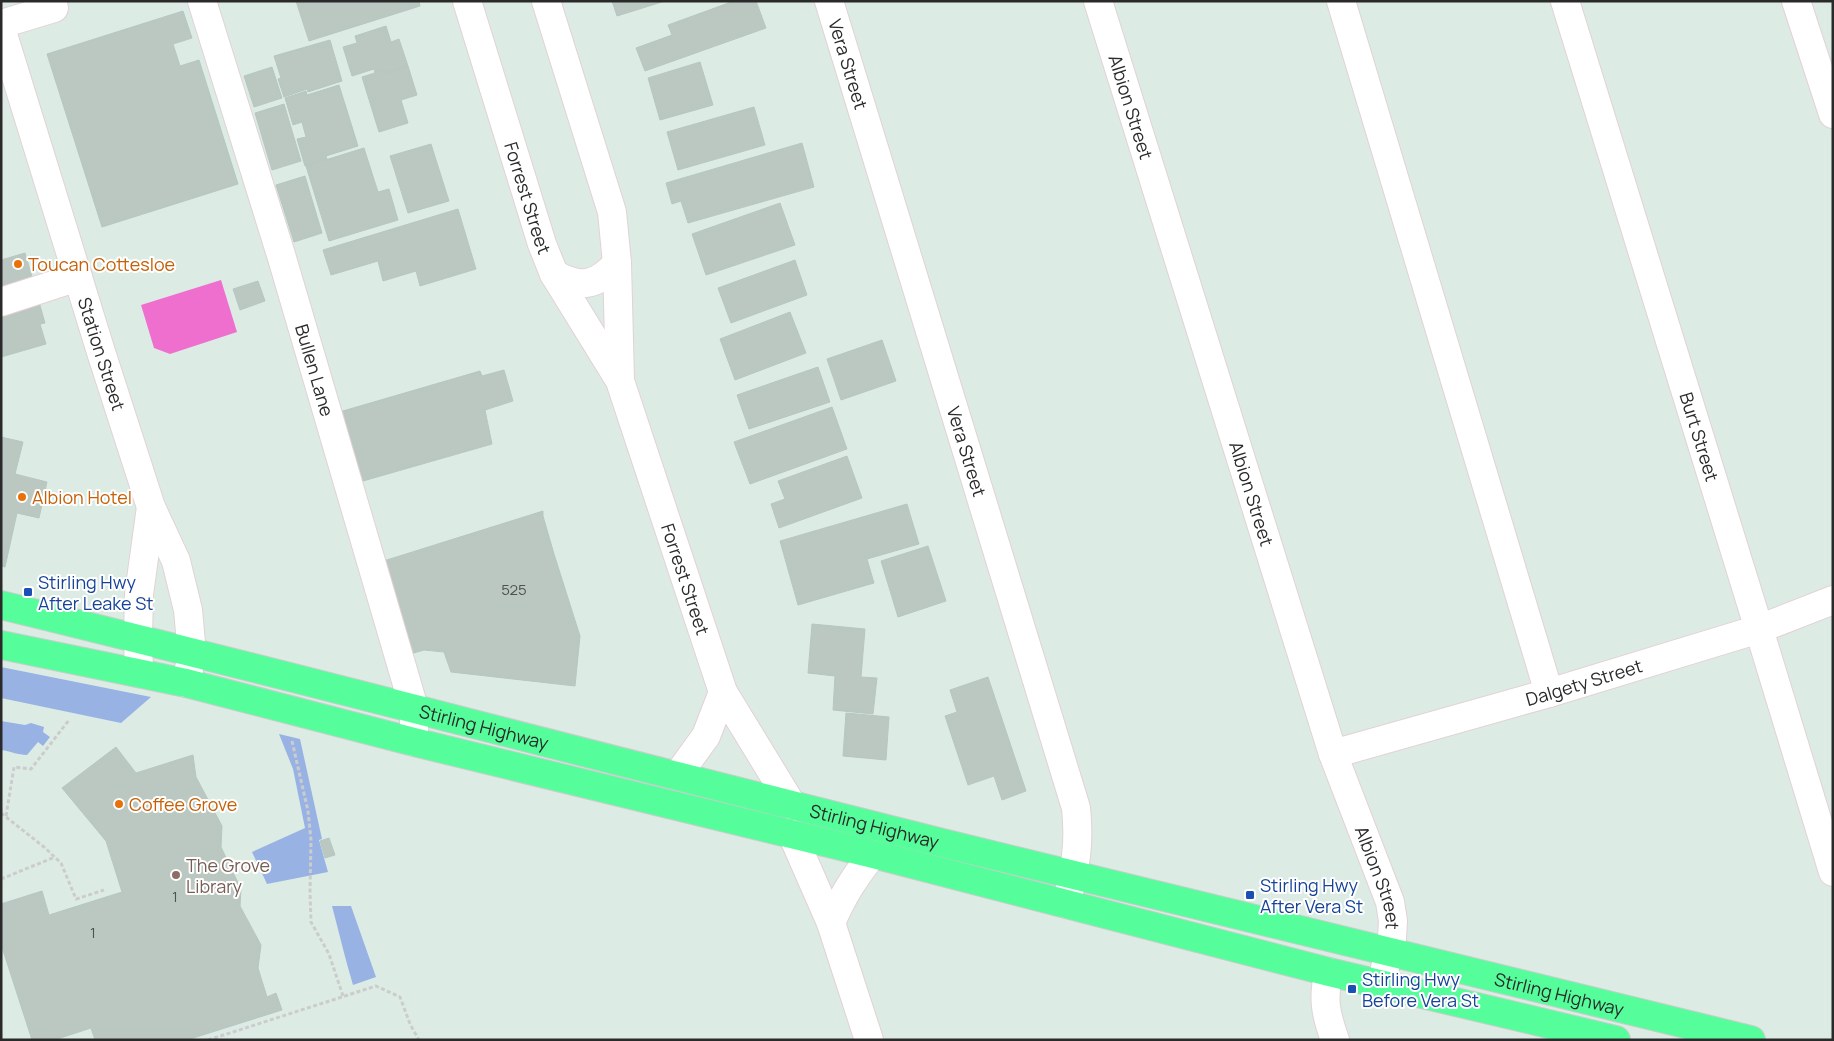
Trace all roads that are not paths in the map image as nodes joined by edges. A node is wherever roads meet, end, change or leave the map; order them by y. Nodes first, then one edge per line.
1 (202, 1) edge
2 (467, 1) edge
3 (546, 1) edge
4 (828, 1) edge
5 (1098, 1) edge
6 (1341, 1) edge
7 (1565, 1) edge
8 (1796, 1) edge
9 (54, 8) dead end
10 (1, 24) edge
11 (1, 28) edge
12 (1833, 114) edge
13 (616, 263) junction
14 (554, 274) junction
15 (78, 277) junction
16 (1, 302) edge
17 (620, 381) junction
18 (151, 506) junction
19 (1833, 600) edge
20 (1, 605) edge
21 (1759, 629) junction
22 (138, 638) junction
23 (1, 645) edge
24 (192, 654) junction
25 (139, 673) junction
26 (186, 683) junction
27 (723, 692) junction
28 (1549, 693) junction
29 (414, 708) junction
30 (414, 742) junction
31 (1333, 754) junction
32 (677, 776) junction
33 (792, 805) junction
34 (792, 834) junction
35 (873, 854) junction
36 (1833, 872) edge
37 (1074, 876) junction
38 (1066, 904) junction
39 (831, 923) junction
40 (1388, 953) junction
41 (1329, 972) junction
42 (1381, 985) junction
43 (869, 1040) edge
44 (1334, 1040) edge
45 (1616, 1040) edge
46 (1751, 1040) edge

1 - 29 street, Bullen Lane
2 - 14 street, Forrest Street
3 - 13 street, Forrest Street
4 - 37 street, Vera Street
5 - 31 street, Albion Street
6 - 28 street
7 - 21 street, Burt Street
8 - 12 street
9 - 10 street
11 - 15 street, Station Street
13 - 14 street
13 - 17 street, Forrest Street
14 - 17 street, Forrest Street
15 - 16 street
15 - 18 street, Station Street
17 - 27 street, Forrest Street
18 - 22 street, Station Street
18 - 24 street, Station Street
19 - 21 street, Dalgety Street
20 - 22 highway, Stirling Highway
21 - 28 street, Dalgety Street
21 - 36 street, Burt Street
22 - 24 highway, Stirling Highway
22 - 25 street, Station Street
23 - 25 highway, Stirling Highway
24 - 26 street, Station Street
24 - 29 highway, Stirling Highway
25 - 26 highway, Stirling Highway
26 - 30 highway, Stirling Highway
27 - 32 street
27 - 33 street, Forrest Street
28 - 31 street, Dalgety Street
29 - 30 street, Bullen Lane
29 - 32 highway, Stirling Highway
30 - 34 highway, Stirling Highway
31 - 40 street, Albion Street
32 - 33 highway, Stirling Highway
33 - 37 highway, Stirling Highway
34 - 35 highway, Stirling Highway
34 - 39 street
35 - 38 highway, Stirling Highway
35 - 39 street
37 - 38 street, Vera Street
37 - 40 highway, Stirling Highway
38 - 41 highway, Stirling Highway
39 - 43 street
40 - 42 street, Albion Street
40 - 46 highway, Stirling Highway
41 - 42 highway, Stirling Highway
41 - 44 street
42 - 45 highway, Stirling Highway

